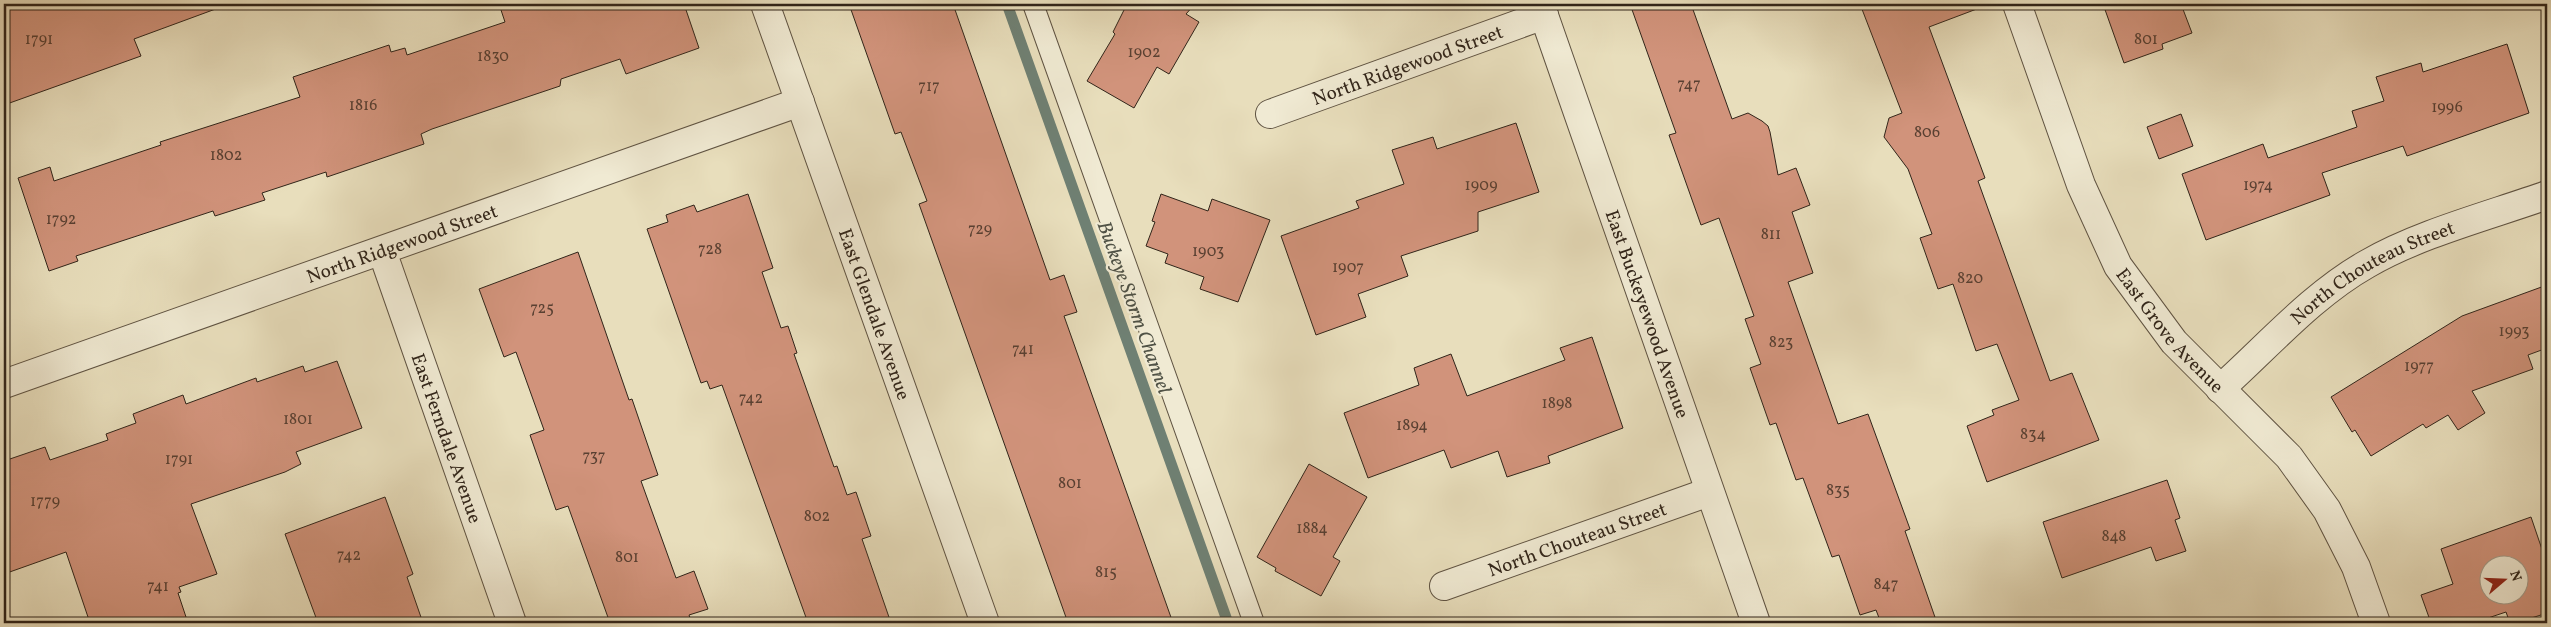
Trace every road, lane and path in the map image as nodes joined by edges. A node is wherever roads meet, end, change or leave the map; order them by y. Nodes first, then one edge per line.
1 (765, 4) edge
2 (1033, 4) edge
3 (2017, 4) edge
4 (1542, 9) edge
5 (800, 102) junction
6 (1270, 114) dead end
7 (2547, 195) edge
8 (382, 251) junction
9 (4, 384) edge
10 (2220, 389) junction
11 (1710, 492) junction
12 (1444, 586) dead end
13 (512, 623) edge
14 (985, 623) edge
15 (1254, 623) edge
16 (1756, 623) edge
17 (2376, 623) edge

1 - 5 street, East Glendale Avenue
2 - 15 lane
3 - 10 street, East Grove Avenue
4 - 6 street, North Ridgewood Street
4 - 11 street, East Buckeyewood Avenue
5 - 8 street, North Ridgewood Street
5 - 14 street, East Glendale Avenue
7 - 10 street, North Chouteau Street
8 - 9 street, North Ridgewood Street
8 - 13 street, East Ferndale Avenue
10 - 17 street, East Grove Avenue
11 - 12 street, North Chouteau Street
11 - 16 street, East Buckeyewood Avenue

